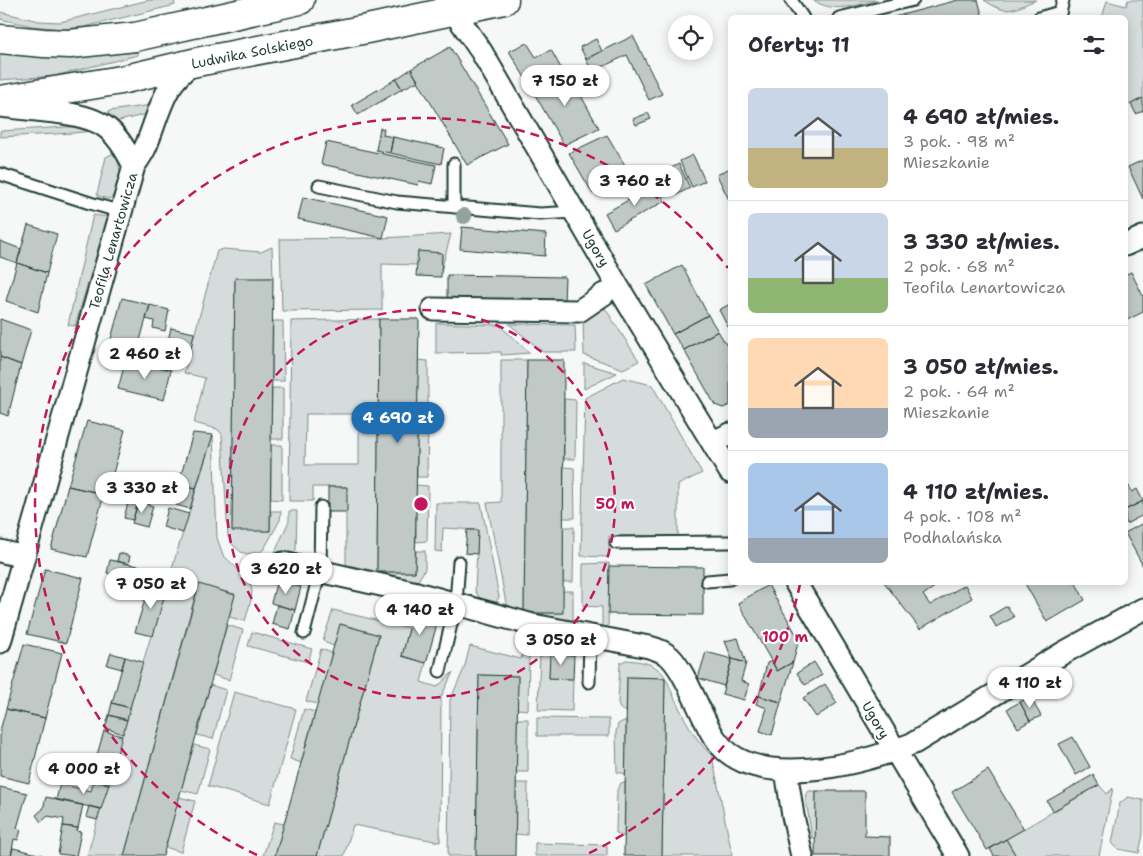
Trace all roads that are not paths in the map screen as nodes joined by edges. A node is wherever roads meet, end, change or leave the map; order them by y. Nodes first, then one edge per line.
1 (300, 0) edge
2 (504, 0) edge
3 (791, 0) edge
4 (913, 0) edge
5 (1063, 0) edge
6 (449, 6) edge
7 (801, 15) edge
8 (851, 15) edge
9 (1060, 15) edge
10 (0, 39) edge
11 (196, 62) junction
12 (0, 100) edge
13 (0, 106) edge
14 (454, 164) dead end
15 (134, 166) junction
16 (0, 174) edge
17 (319, 186) dead end
18 (454, 207) junction
19 (122, 212) junction
20 (575, 212) junction
21 (1143, 237) edge
22 (1128, 244) edge
23 (604, 294) dead end
24 (433, 309) dead end
25 (722, 438) edge
26 (728, 464) edge
27 (321, 507) dead end
28 (728, 542) edge
29 (616, 543) dead end
30 (0, 551) edge
31 (24, 557) junction
32 (459, 562) dead end
33 (283, 563) dead end
34 (320, 571) junction
35 (728, 578) edge
36 (708, 581) dead end
37 (797, 585) edge
38 (456, 603) junction
39 (1143, 609) edge
40 (304, 633) dead end
41 (590, 636) junction
42 (0, 642) edge
43 (440, 671) dead end
44 (589, 682) dead end
45 (894, 751) junction
46 (786, 770) junction
47 (802, 856) edge
48 (958, 856) edge

1 - 10 street
2 - 6 street, Ludwika Solskiego
3 - 7 lane
4 - 8 lane
5 - 9 lane
6 - 11 street, Ludwika Solskiego
6 - 20 street, Ugory
11 - 12 street, Ludwika Solskiego
11 - 15 street
13 - 15 street, Teofila Lenartowicza
14 - 18 lane
15 - 19 street, Teofila Lenartowicza
16 - 19 lane
17 - 18 lane
18 - 20 lane
19 - 31 street, Teofila Lenartowicza
20 - 25 street, Ugory
21 - 22 street
23 - 24 street
25 - 26 street, Ugory
27 - 34 lane
28 - 29 lane
30 - 31 street
31 - 42 street, Teofila Lenartowicza
32 - 38 lane
33 - 34 street
34 - 38 street
34 - 40 lane
35 - 36 lane
37 - 45 street, Ugory
38 - 41 street
38 - 43 lane
39 - 45 street
41 - 44 lane
41 - 46 street
45 - 46 street
45 - 48 street, Ugory
46 - 47 street

